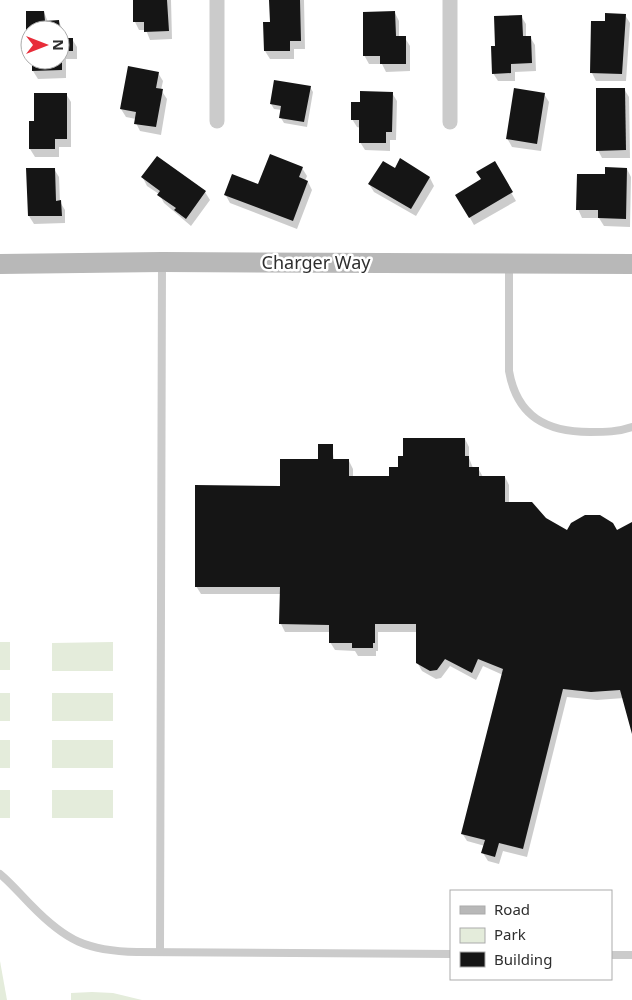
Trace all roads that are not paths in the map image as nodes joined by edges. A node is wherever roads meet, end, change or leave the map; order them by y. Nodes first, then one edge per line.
1 (217, 0) edge
2 (450, 0) edge
3 (217, 121) dead end
4 (450, 122) dead end
5 (162, 262) junction
6 (0, 264) edge
7 (509, 264) junction
8 (632, 264) edge
9 (632, 427) edge
10 (0, 874) edge
11 (160, 952) junction
12 (450, 954) edge
13 (612, 955) edge
14 (632, 955) edge

1 - 3 street
2 - 4 street
5 - 6 street, Charger Way
5 - 7 street, Charger Way
5 - 11 lane
7 - 8 street, Charger Way
7 - 9 lane
10 - 11 lane
11 - 12 lane
13 - 14 lane

